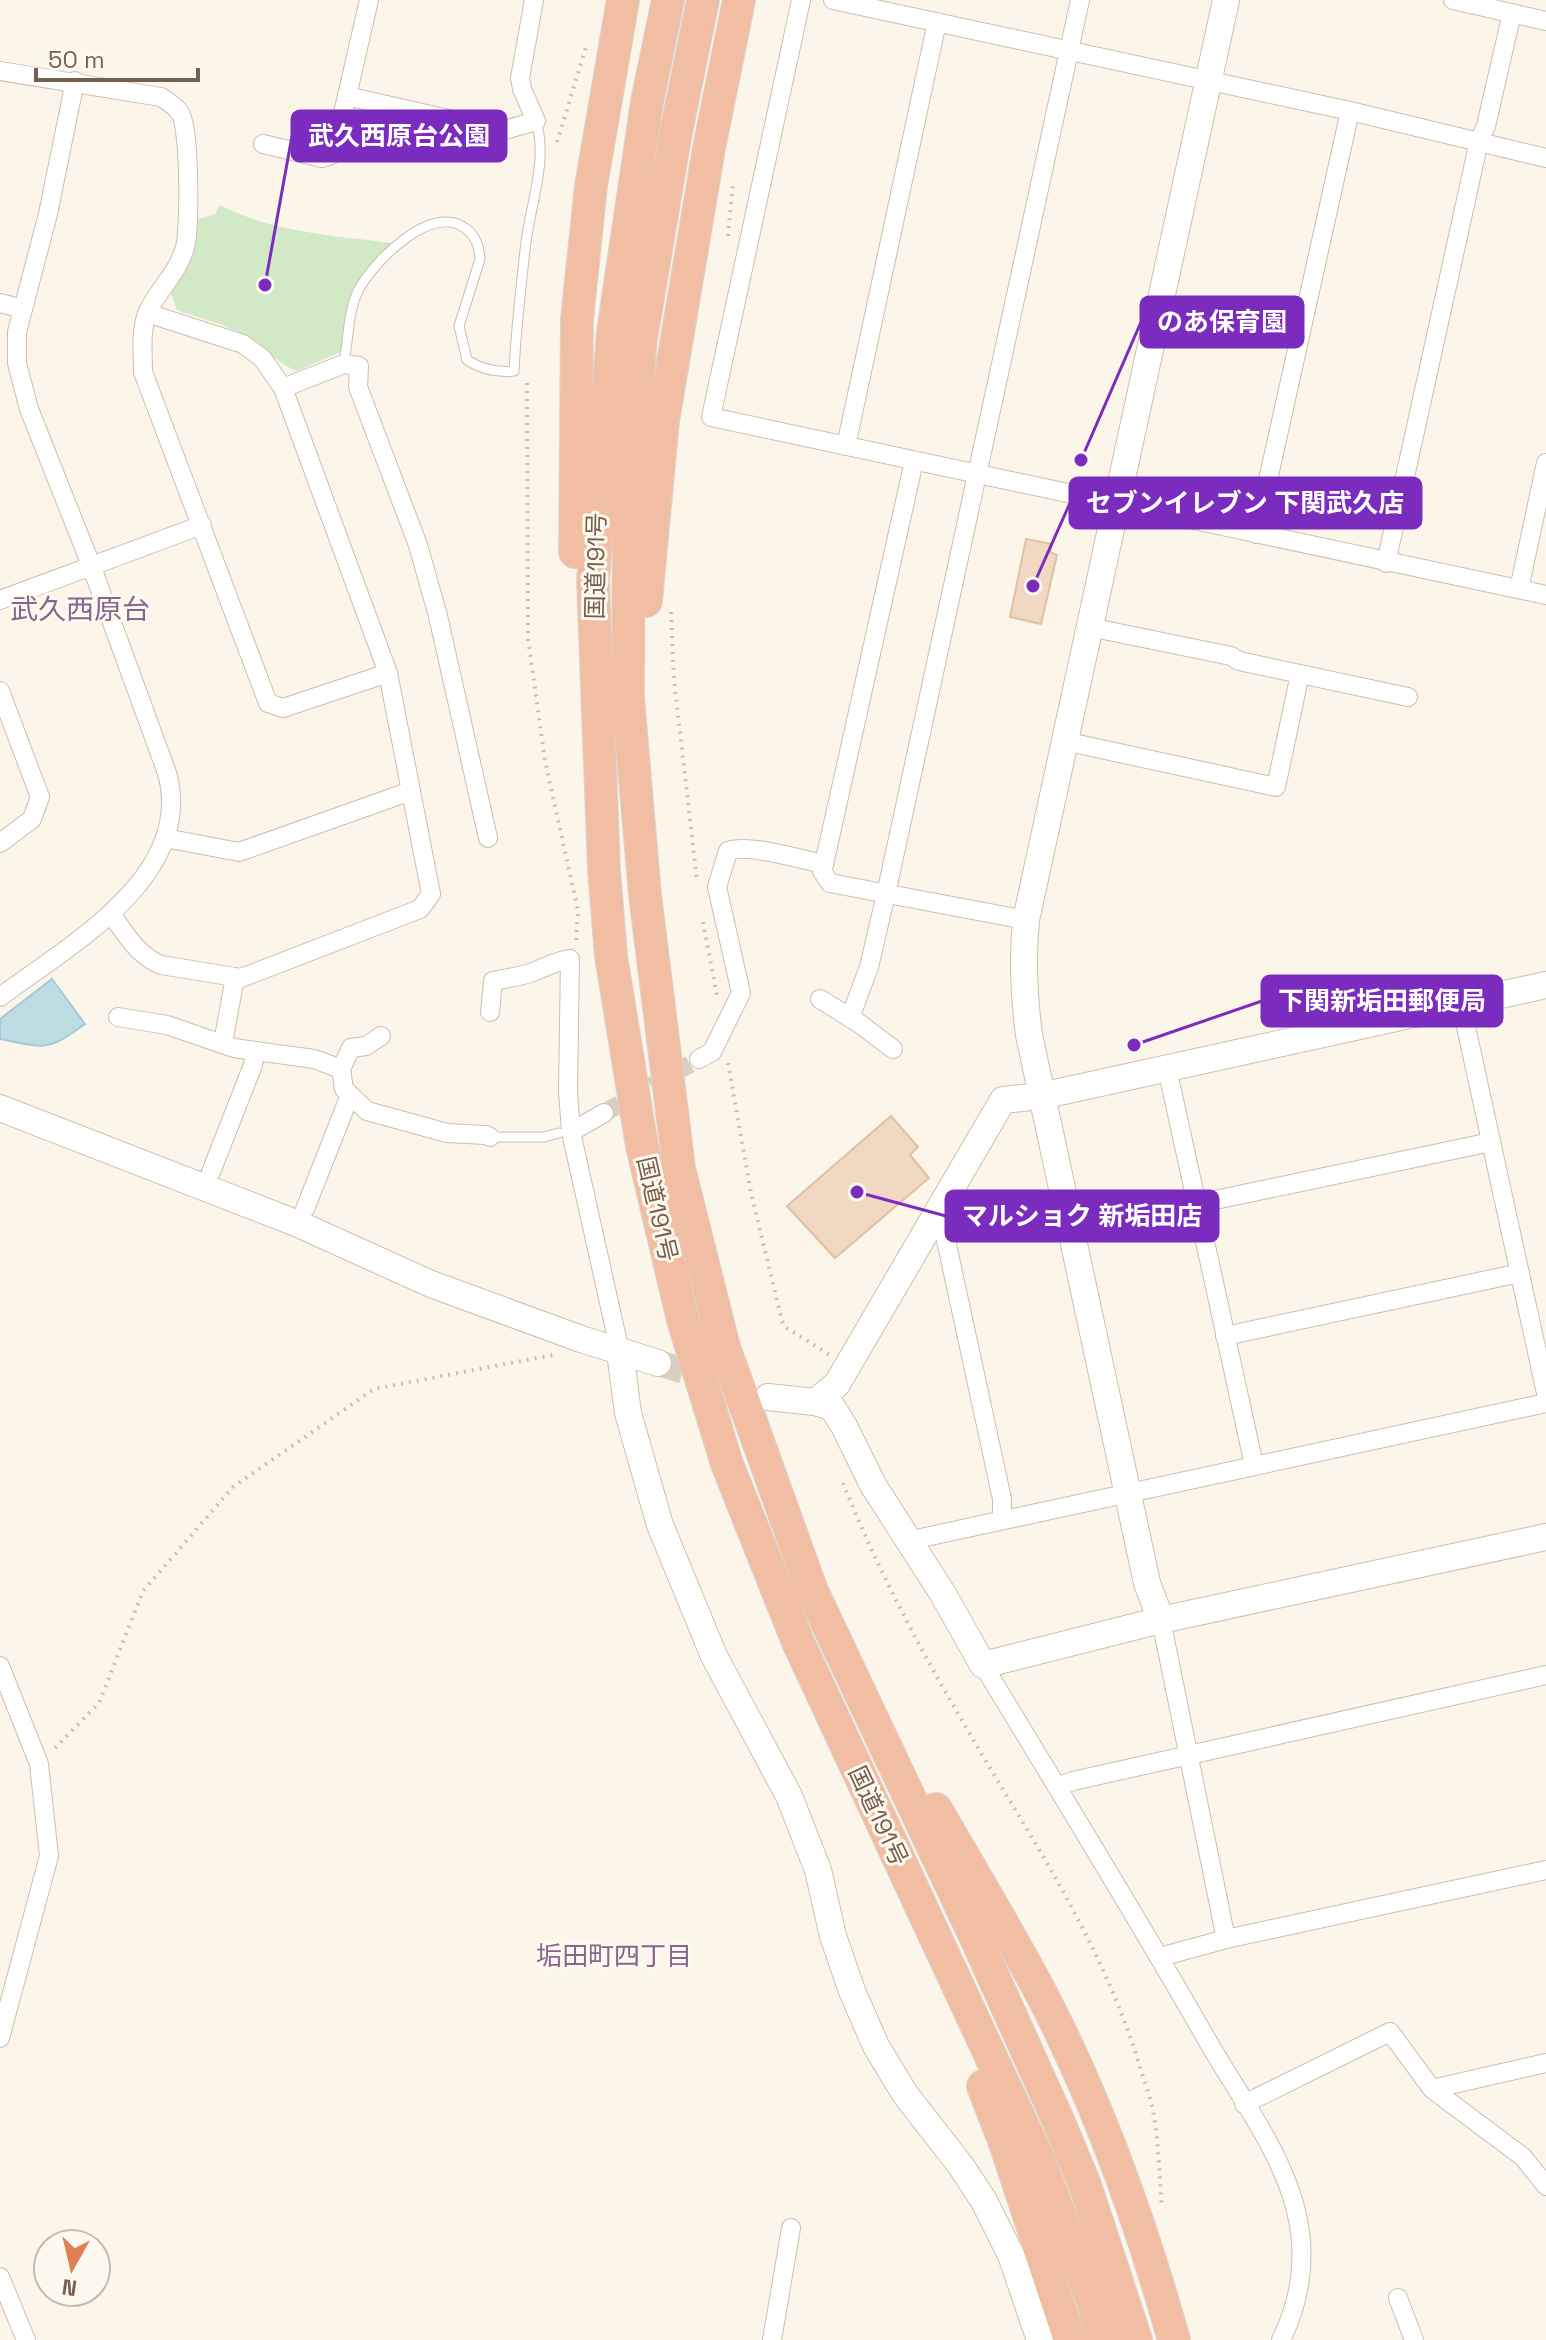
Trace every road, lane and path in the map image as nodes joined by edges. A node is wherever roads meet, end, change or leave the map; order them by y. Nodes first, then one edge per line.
1 (369, 0) edge
2 (534, 0) edge
3 (623, 0) edge
4 (668, 0) edge
5 (703, 0) edge
6 (739, 0) edge
7 (801, 0) edge
8 (833, 0) edge
9 (1080, 0) edge
10 (1226, 0) edge
11 (1453, 0) edge
12 (1512, 13) junction
13 (1546, 21) edge
14 (937, 22) junction
15 (589, 37) dead end
16 (1069, 52) junction
17 (0, 71) edge
18 (1208, 80) junction
19 (75, 81) junction
20 (347, 96) junction
21 (1350, 111) junction
22 (536, 121) junction
23 (1479, 141) junction
24 (557, 142) dead end
25 (263, 144) dead end
26 (1546, 158) edge
27 (734, 170) dead end
28 (727, 244) dead end
29 (0, 303) edge
30 (23, 309) junction
31 (147, 313) junction
32 (344, 364) junction
33 (527, 383) dead end
34 (283, 388) junction
35 (846, 446) junction
36 (914, 461) junction
37 (1546, 463) edge
38 (977, 475) junction
39 (1115, 504) junction
40 (202, 525) junction
41 (1256, 534) junction
42 (1386, 563) junction
43 (91, 565) junction
44 (1519, 589) junction
45 (1546, 595) edge
46 (0, 600) edge
47 (671, 608) dead end
48 (1089, 627) junction
49 (628, 641) junction
50 (388, 673) junction
51 (1300, 674) junction
52 (0, 691) edge
53 (1408, 697) dead end
54 (1064, 741) junction
55 (411, 791) junction
56 (165, 838) junction
57 (488, 838) dead end
58 (0, 843) edge
59 (824, 864) junction
60 (604, 870) junction
61 (697, 887) dead end
62 (886, 894) junction
63 (111, 914) junction
64 (702, 916) dead end
65 (1026, 920) junction
66 (566, 947) dead end
67 (235, 977) junction
68 (1546, 985) edge
69 (0, 997) edge
70 (820, 999) dead end
71 (1461, 1004) junction
72 (490, 1012) dead end
73 (118, 1017) dead end
74 (850, 1018) junction
75 (723, 1026) junction
76 (381, 1036) dead end
77 (223, 1043) junction
78 (893, 1049) dead end
79 (254, 1058) junction
80 (699, 1059) tunnel mouth
81 (1167, 1068) junction
82 (341, 1069) junction
83 (350, 1095) junction
84 (1041, 1096) junction
85 (0, 1108) edge
86 (604, 1113) tunnel mouth
87 (565, 1133) junction
88 (490, 1137) joint
89 (1491, 1142) junction
90 (211, 1172) dead end
91 (1196, 1204) junction
92 (305, 1209) dead end
93 (934, 1217) junction
94 (1520, 1273) junction
95 (1225, 1336) junction
96 (581, 1339) junction
97 (620, 1352) junction
98 (833, 1357) dead end
99 (658, 1363) tunnel mouth
100 (1546, 1393) edge
101 (768, 1397) dead end
102 (815, 1402) junction
103 (1546, 1403) edge
104 (1254, 1465) junction
105 (843, 1483) dead end
106 (1128, 1492) junction
107 (1002, 1520) junction
108 (1546, 1537) edge
109 (907, 1541) junction
110 (812, 1591) junction
111 (1161, 1620) junction
112 (983, 1665) junction
113 (0, 1666) edge
114 (1546, 1675) edge
115 (1188, 1754) junction
116 (39, 1764) junction
117 (1057, 1787) junction
118 (893, 1850) junction
119 (1546, 1870) edge
120 (1226, 1939) junction
121 (1160, 1957) junction
122 (0, 2038) edge
123 (1546, 2063) edge
124 (1432, 2089) junction
125 (1244, 2104) junction
126 (1546, 2186) edge
127 (1163, 2215) dead end
128 (791, 2228) dead end
129 (0, 2277) edge
130 (1398, 2298) dead end
131 (26, 2340) edge
132 (772, 2340) edge
133 (1040, 2340) edge
134 (1070, 2340) edge
135 (1103, 2340) edge
136 (1136, 2340) edge
137 (1174, 2340) edge
138 (1281, 2340) edge
139 (1414, 2340) edge

1 - 20 street
2 - 22 street
3 - 60 highway
4 - 60 highway, 国道191号
5 - 49 highway, 国道191号
6 - 49 highway
7 - 35 street
8 - 14 street
9 - 16 street
10 - 18 street
11 - 12 street
12 - 13 street
12 - 23 street
14 - 16 street
14 - 35 street
15 - 24 path
16 - 18 street
16 - 38 street
17 - 19 street
18 - 21 street
18 - 39 street
19 - 30 street
19 - 31 street
20 - 22 street
20 - 25 street
21 - 23 street
21 - 41 street
22 - 32 lane
23 - 26 street
23 - 42 street
27 - 28 path
29 - 30 street
30 - 43 street
31 - 34 street
31 - 40 street
32 - 34 street
32 - 57 street
33 - 66 path
34 - 50 street
35 - 36 street
36 - 38 street
36 - 59 street
37 - 44 street
38 - 39 street
38 - 62 street
39 - 41 street
39 - 48 street
40 - 43 street
40 - 50 street
41 - 42 street
42 - 44 street
43 - 46 street
43 - 56 street
44 - 45 street
47 - 61 path
48 - 51 street
48 - 54 street
49 - 110 highway, 国道191号
50 - 55 street
51 - 53 street
51 - 54 street
52 - 58 street
54 - 65 street
55 - 56 street
55 - 67 street
56 - 63 street
59 - 62 street
59 - 75 street
60 - 118 highway, 国道191号
62 - 65 street
62 - 74 street
63 - 67 street
63 - 69 street
64 - 75 path
65 - 84 street
67 - 77 street
68 - 71 street
70 - 74 street
71 - 81 street
71 - 89 street
72 - 87 street
73 - 77 street
74 - 78 street
75 - 80 street
75 - 98 path
76 - 82 street
77 - 79 street
79 - 82 street
79 - 90 street
81 - 84 street
81 - 91 street
82 - 83 street
83 - 88 street
83 - 92 street
84 - 93 street
84 - 106 street
85 - 96 street
86 - 87 street
87 - 88 lane
87 - 97 street
89 - 91 street
89 - 94 street
91 - 95 street
93 - 102 street
93 - 107 street
94 - 95 street
94 - 100 street
95 - 104 street
96 - 97 street
96 - 116 path
97 - 99 street
97 - 133 street
101 - 102 street
102 - 109 street
103 - 104 street
104 - 106 street
105 - 127 path
106 - 107 street
106 - 111 street
107 - 109 street
108 - 111 street
109 - 112 street
110 - 136 highway, 国道191号
110 - 137 highway
111 - 112 street
111 - 115 street
112 - 117 street
113 - 116 street
114 - 115 street
115 - 117 street
115 - 120 street
116 - 122 street
117 - 121 street
118 - 134 highway
118 - 135 highway, 国道191号
119 - 120 street
120 - 121 street
121 - 125 street
123 - 124 street
124 - 125 street
124 - 126 street
125 - 138 street
128 - 132 street
129 - 131 street
130 - 139 street

